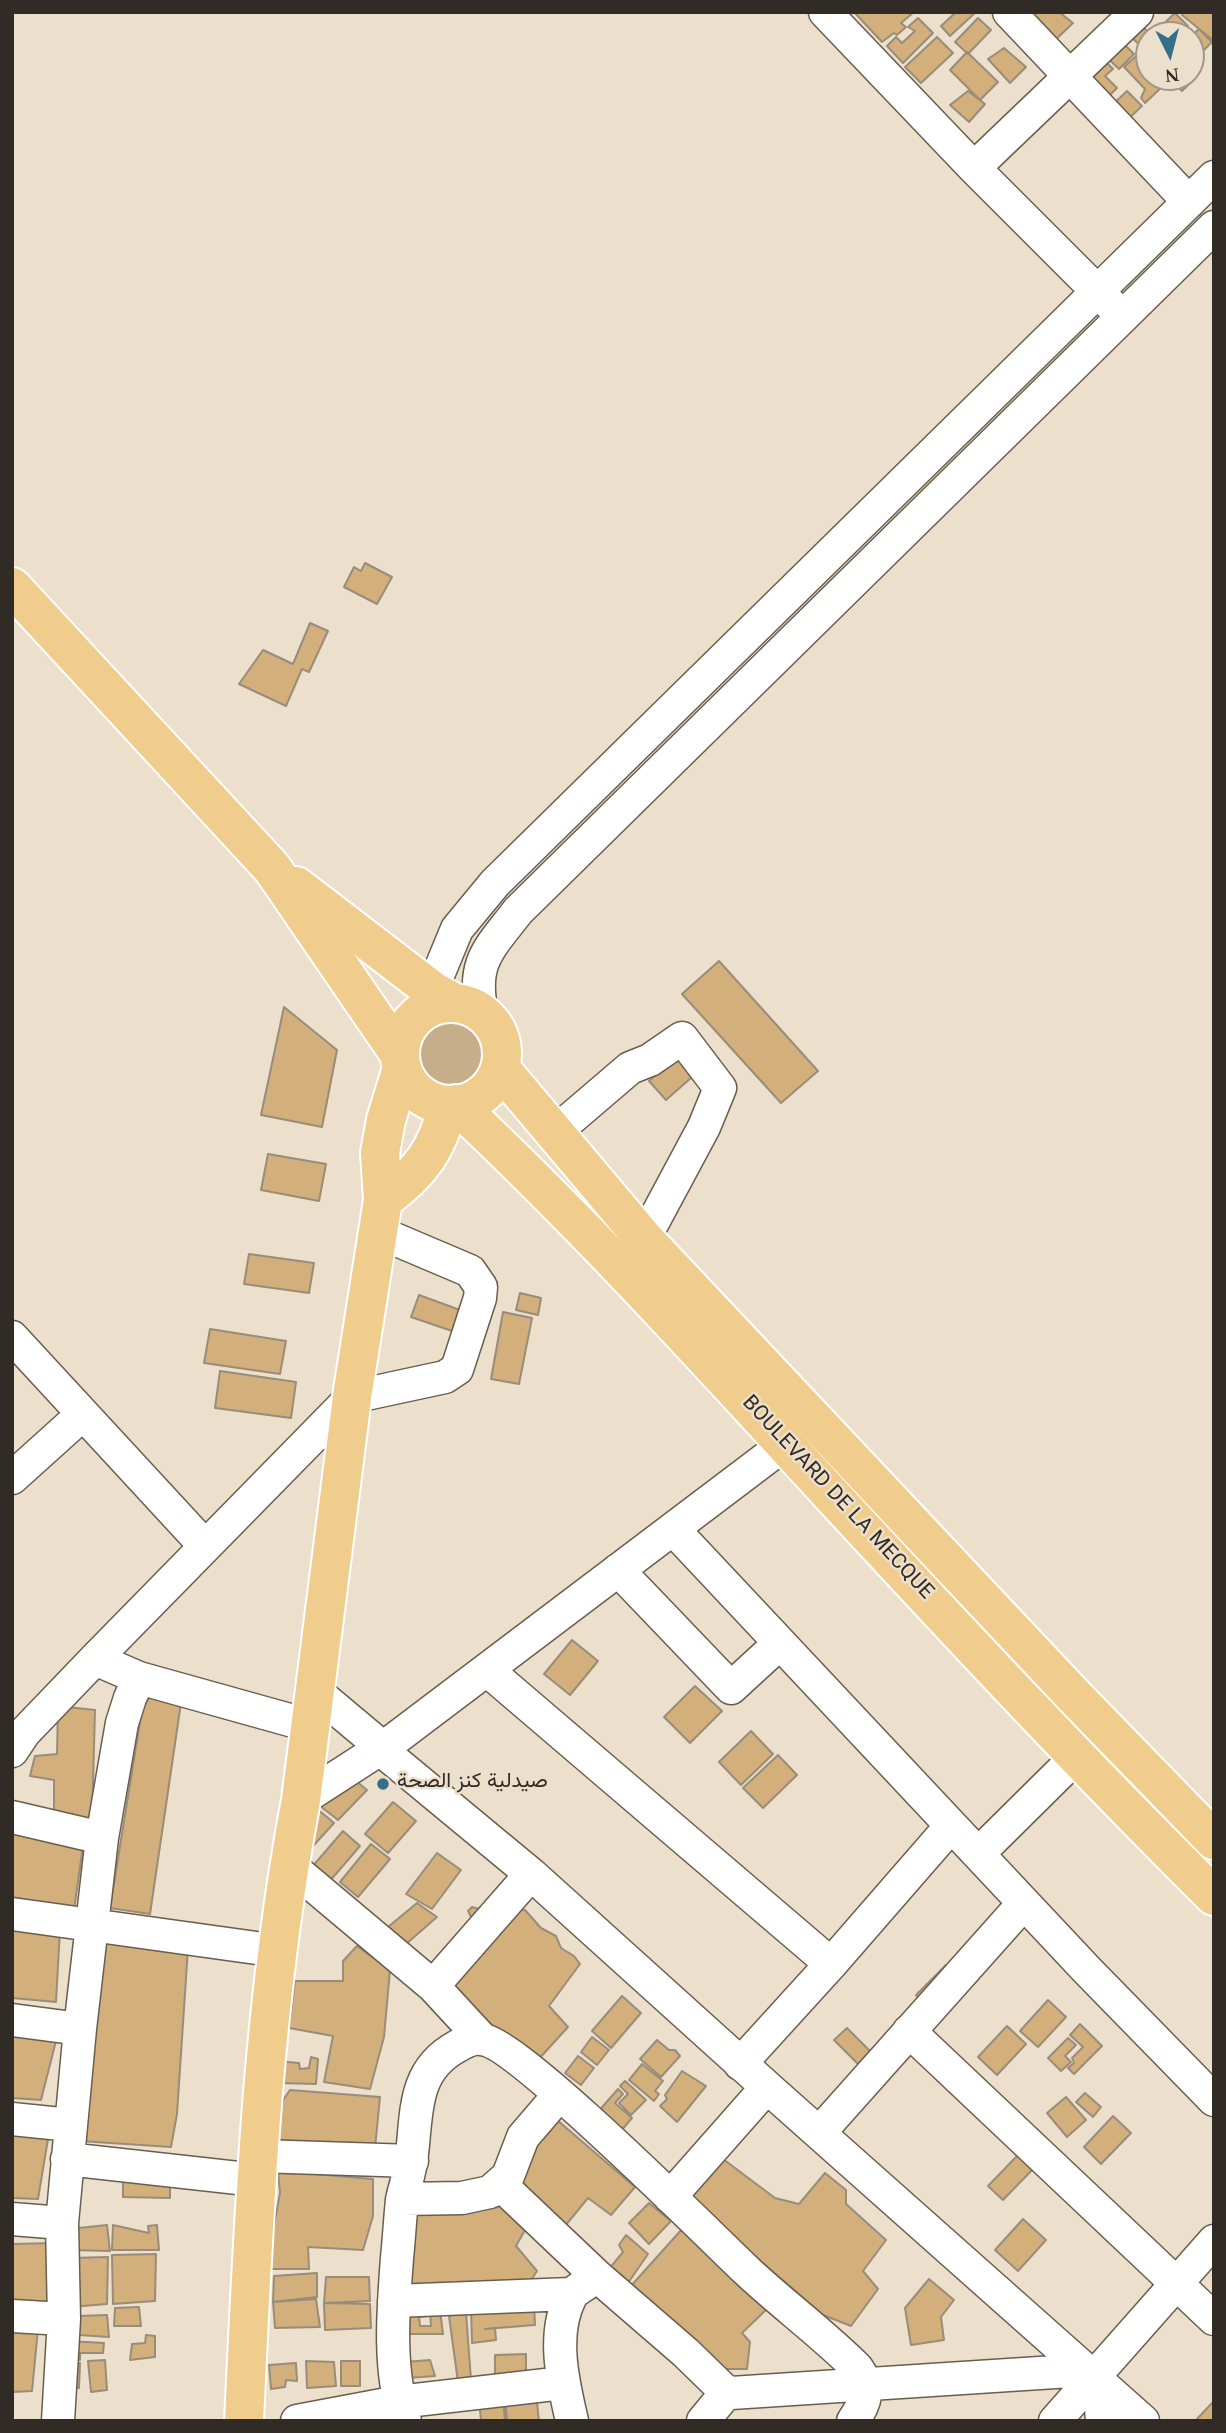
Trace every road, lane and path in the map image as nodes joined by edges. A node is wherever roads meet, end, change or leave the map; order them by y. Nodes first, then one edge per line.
1 (825, 12) edge
2 (1009, 12) edge
3 (1137, 12) edge
4 (1070, 76) junction
5 (974, 168) junction
6 (1214, 177) edge
7 (1189, 202) junction
8 (1214, 227) edge
9 (1097, 292) junction
10 (1123, 316) junction
11 (12, 587) edge
12 (271, 868) junction
13 (448, 1004) junction
14 (400, 1061) junction
15 (500, 1068) junction
16 (452, 1105) junction
17 (554, 1133) junction
18 (381, 1216) junction
19 (644, 1239) junction
20 (12, 1337) edge
21 (352, 1397) junction
22 (83, 1414) junction
23 (785, 1444) junction
24 (12, 1478) edge
25 (673, 1529) junction
26 (205, 1546) junction
27 (618, 1570) junction
28 (780, 1643) junction
29 (95, 1659) junction
30 (487, 1670) junction
31 (139, 1678) junction
32 (313, 1709) junction
33 (381, 1749) junction
34 (12, 1751) edge
35 (1076, 1756) junction
36 (301, 1800) junction
37 (12, 1817) edge
38 (951, 1826) junction
39 (102, 1838) junction
40 (1214, 1840) edge
41 (978, 1854) junction
42 (289, 1865) junction
43 (531, 1874) junction
44 (1214, 1896) edge
45 (1024, 1903) junction
46 (12, 1914) edge
47 (92, 1926) junction
48 (278, 1951) junction
49 (831, 1964) junction
50 (433, 1986) junction
51 (12, 2020) edge
52 (80, 2029) junction
53 (909, 2031) junction
54 (482, 2039) junction
55 (740, 2064) junction
56 (767, 2087) junction
57 (559, 2095) junction
58 (1214, 2100) edge
59 (12, 2119) edge
60 (71, 2125) junction
61 (819, 2133) junction
62 (67, 2159) junction
63 (412, 2161) junction
64 (257, 2168) junction
65 (500, 2184) junction
66 (670, 2197) junction
67 (402, 2199) junction
68 (12, 2219) edge
69 (62, 2223) junction
70 (1214, 2241) edge
71 (597, 2276) junction
72 (1177, 2283) junction
73 (571, 2294) junction
74 (394, 2301) junction
75 (12, 2316) edge
76 (64, 2319) junction
77 (1214, 2319) edge
78 (1093, 2376) junction
79 (563, 2383) junction
80 (866, 2386) junction
81 (727, 2392) junction
82 (402, 2411) edge
83 (58, 2421) edge
84 (244, 2421) edge
85 (297, 2421) edge
86 (572, 2421) edge
87 (702, 2421) edge
88 (853, 2421) edge
89 (1055, 2421) edge
90 (1102, 2421) edge
91 (1143, 2421) edge

1 - 5 street
2 - 4 street
3 - 4 street
4 - 5 street
4 - 7 street
5 - 9 street
6 - 7 street
7 - 9 street
8 - 10 street
9 - 10 street
9 - 13 street
10 - 13 street
11 - 12 main road
12 - 13 main road
12 - 14 main road, BOULEVARD DE LA MECQUE
13 - 14 main road
13 - 15 main road
14 - 16 main road, BOULEVARD DE LA MECQUE
14 - 18 main road
15 - 16 main road
15 - 17 main road, BOULEVARD DE LA MECQUE
16 - 18 main road
16 - 23 main road, BOULEVARD DE LA MECQUE
17 - 19 main road, BOULEVARD DE LA MECQUE
17 - 19 street
18 - 21 main road
18 - 21 street
19 - 40 main road, BOULEVARD DE LA MECQUE
20 - 22 street
21 - 26 street
21 - 32 main road
22 - 24 street
22 - 26 street
23 - 25 street
23 - 35 main road, BOULEVARD DE LA MECQUE
25 - 27 street
25 - 28 street
26 - 29 street
27 - 28 street
27 - 30 street
28 - 38 street
29 - 31 street
29 - 34 street
30 - 33 street
30 - 49 street
31 - 32 street
31 - 39 street
32 - 33 street
32 - 36 main road
33 - 36 street
33 - 43 street
35 - 41 street
35 - 44 main road, BOULEVARD DE LA MECQUE
36 - 42 main road
37 - 39 street
38 - 41 street
38 - 49 street
39 - 47 street
41 - 45 street
42 - 48 main road
42 - 50 street
43 - 50 street
43 - 55 street
45 - 53 street
45 - 58 street
46 - 47 street
47 - 48 street
47 - 52 street
48 - 64 main road
49 - 55 street
50 - 54 street
51 - 52 street
52 - 60 street
53 - 61 street
53 - 72 street
54 - 57 street
54 - 63 street
55 - 56 street
56 - 61 street
56 - 66 street
57 - 65 street
57 - 66 street
59 - 60 street
60 - 62 street
61 - 78 street
62 - 64 street
62 - 69 street
63 - 64 street
63 - 67 street
64 - 84 main road
65 - 67 street
65 - 71 street
66 - 80 street
67 - 74 street
68 - 69 street
69 - 76 street
70 - 72 street
71 - 73 street
71 - 81 street
72 - 77 street
72 - 78 street
73 - 74 street
73 - 79 street
74 - 82 street
75 - 76 street
76 - 83 street
78 - 80 street
78 - 89 street
78 - 90 street
78 - 91 street
79 - 82 street
79 - 86 street
80 - 81 street
80 - 88 street
81 - 87 street
82 - 85 street

